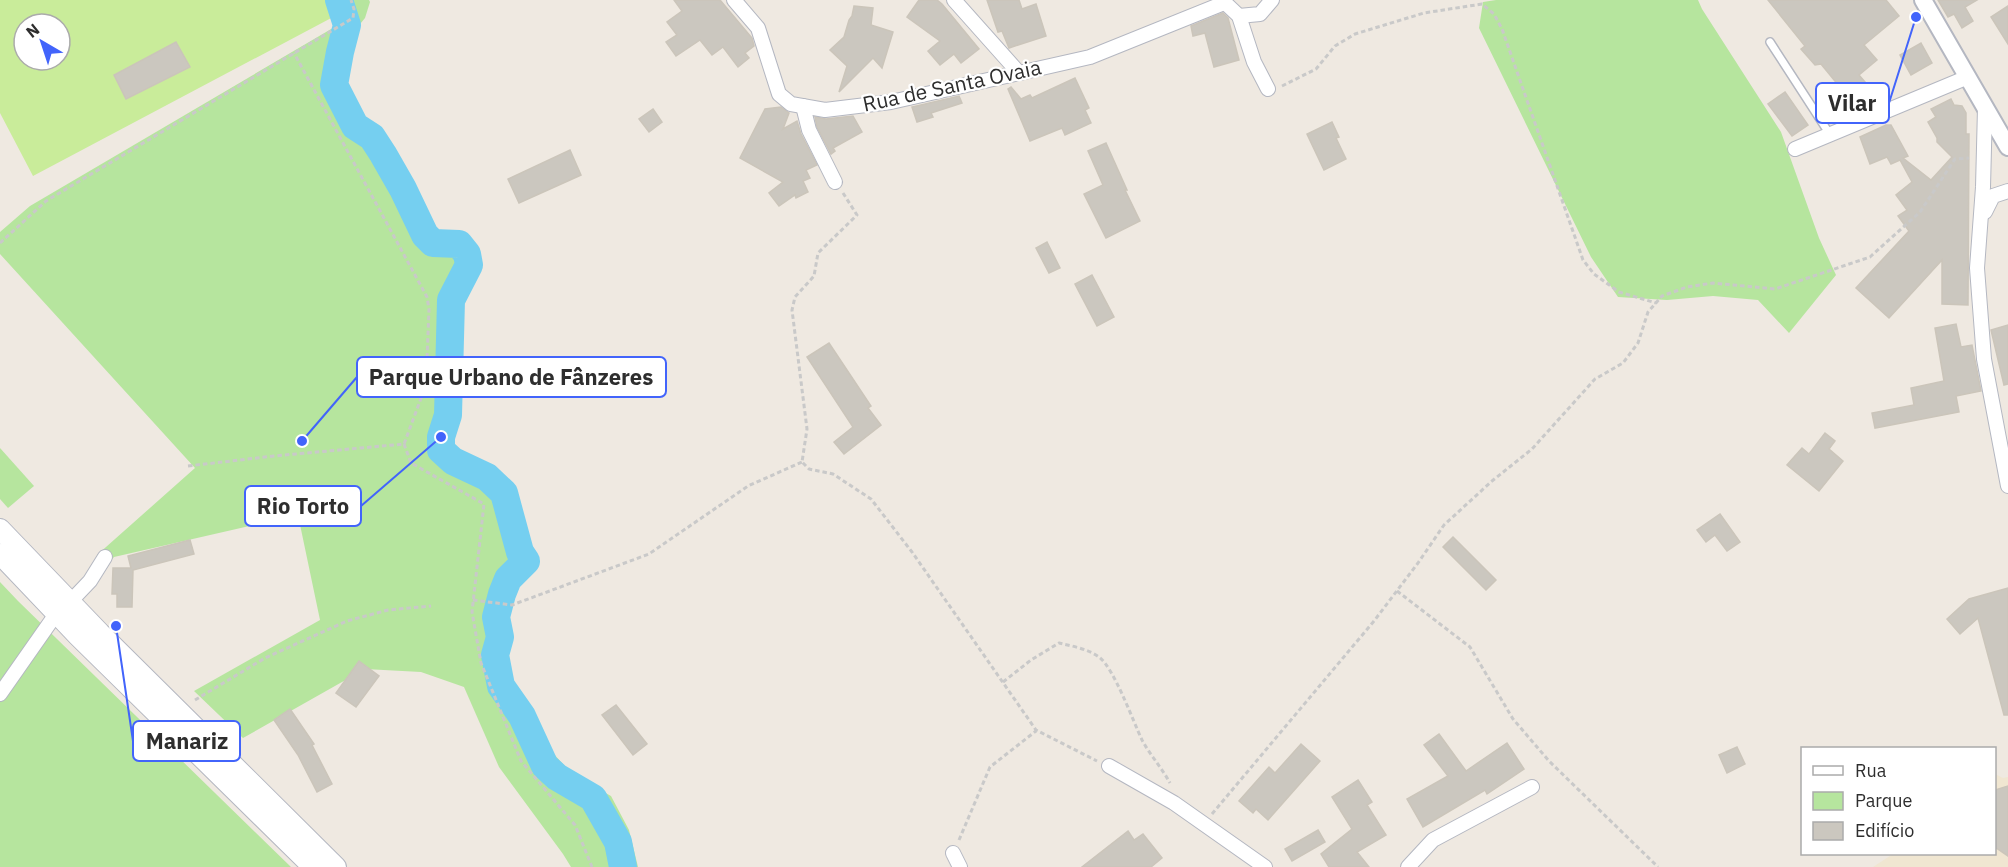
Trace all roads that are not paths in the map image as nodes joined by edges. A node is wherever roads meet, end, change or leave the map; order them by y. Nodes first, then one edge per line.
1 (734, 0) edge
2 (954, 0) edge
3 (1272, 0) edge
4 (1923, 0) edge
5 (1223, 1) edge
6 (1239, 16) junction
7 (1770, 42) dead end
8 (1019, 73) junction
9 (1968, 78) junction
10 (1268, 89) road end
11 (802, 106) junction
12 (1985, 108) junction
13 (1829, 133) junction
14 (2008, 147) edge
15 (1795, 148) dead end
16 (835, 182) road end
17 (2008, 191) edge
18 (1981, 219) junction
19 (2008, 486) edge
20 (0, 529) edge
21 (0, 554) edge
22 (105, 557) dead end
23 (63, 608) junction
24 (0, 694) edge
25 (1109, 766) road end
26 (1532, 787) dead end
27 (953, 853) road end
28 (313, 867) edge
29 (336, 867) edge
30 (960, 867) edge
31 (1265, 867) edge
32 (1408, 867) edge

1 - 11 street, Rua de Santa Ovaia
2 - 8 street
3 - 6 street
4 - 9 street
5 - 6 street
5 - 8 street, Rua de Santa Ovaia
6 - 10 street
7 - 13 lane
8 - 11 street, Rua de Santa Ovaia
9 - 12 street
9 - 13 street
11 - 16 street
12 - 14 street
12 - 18 street
13 - 15 street
17 - 18 street
18 - 19 street
20 - 23 main road
21 - 23 main road
22 - 23 street
23 - 24 street
23 - 28 main road
23 - 29 main road
25 - 31 street
26 - 32 street
27 - 30 street

